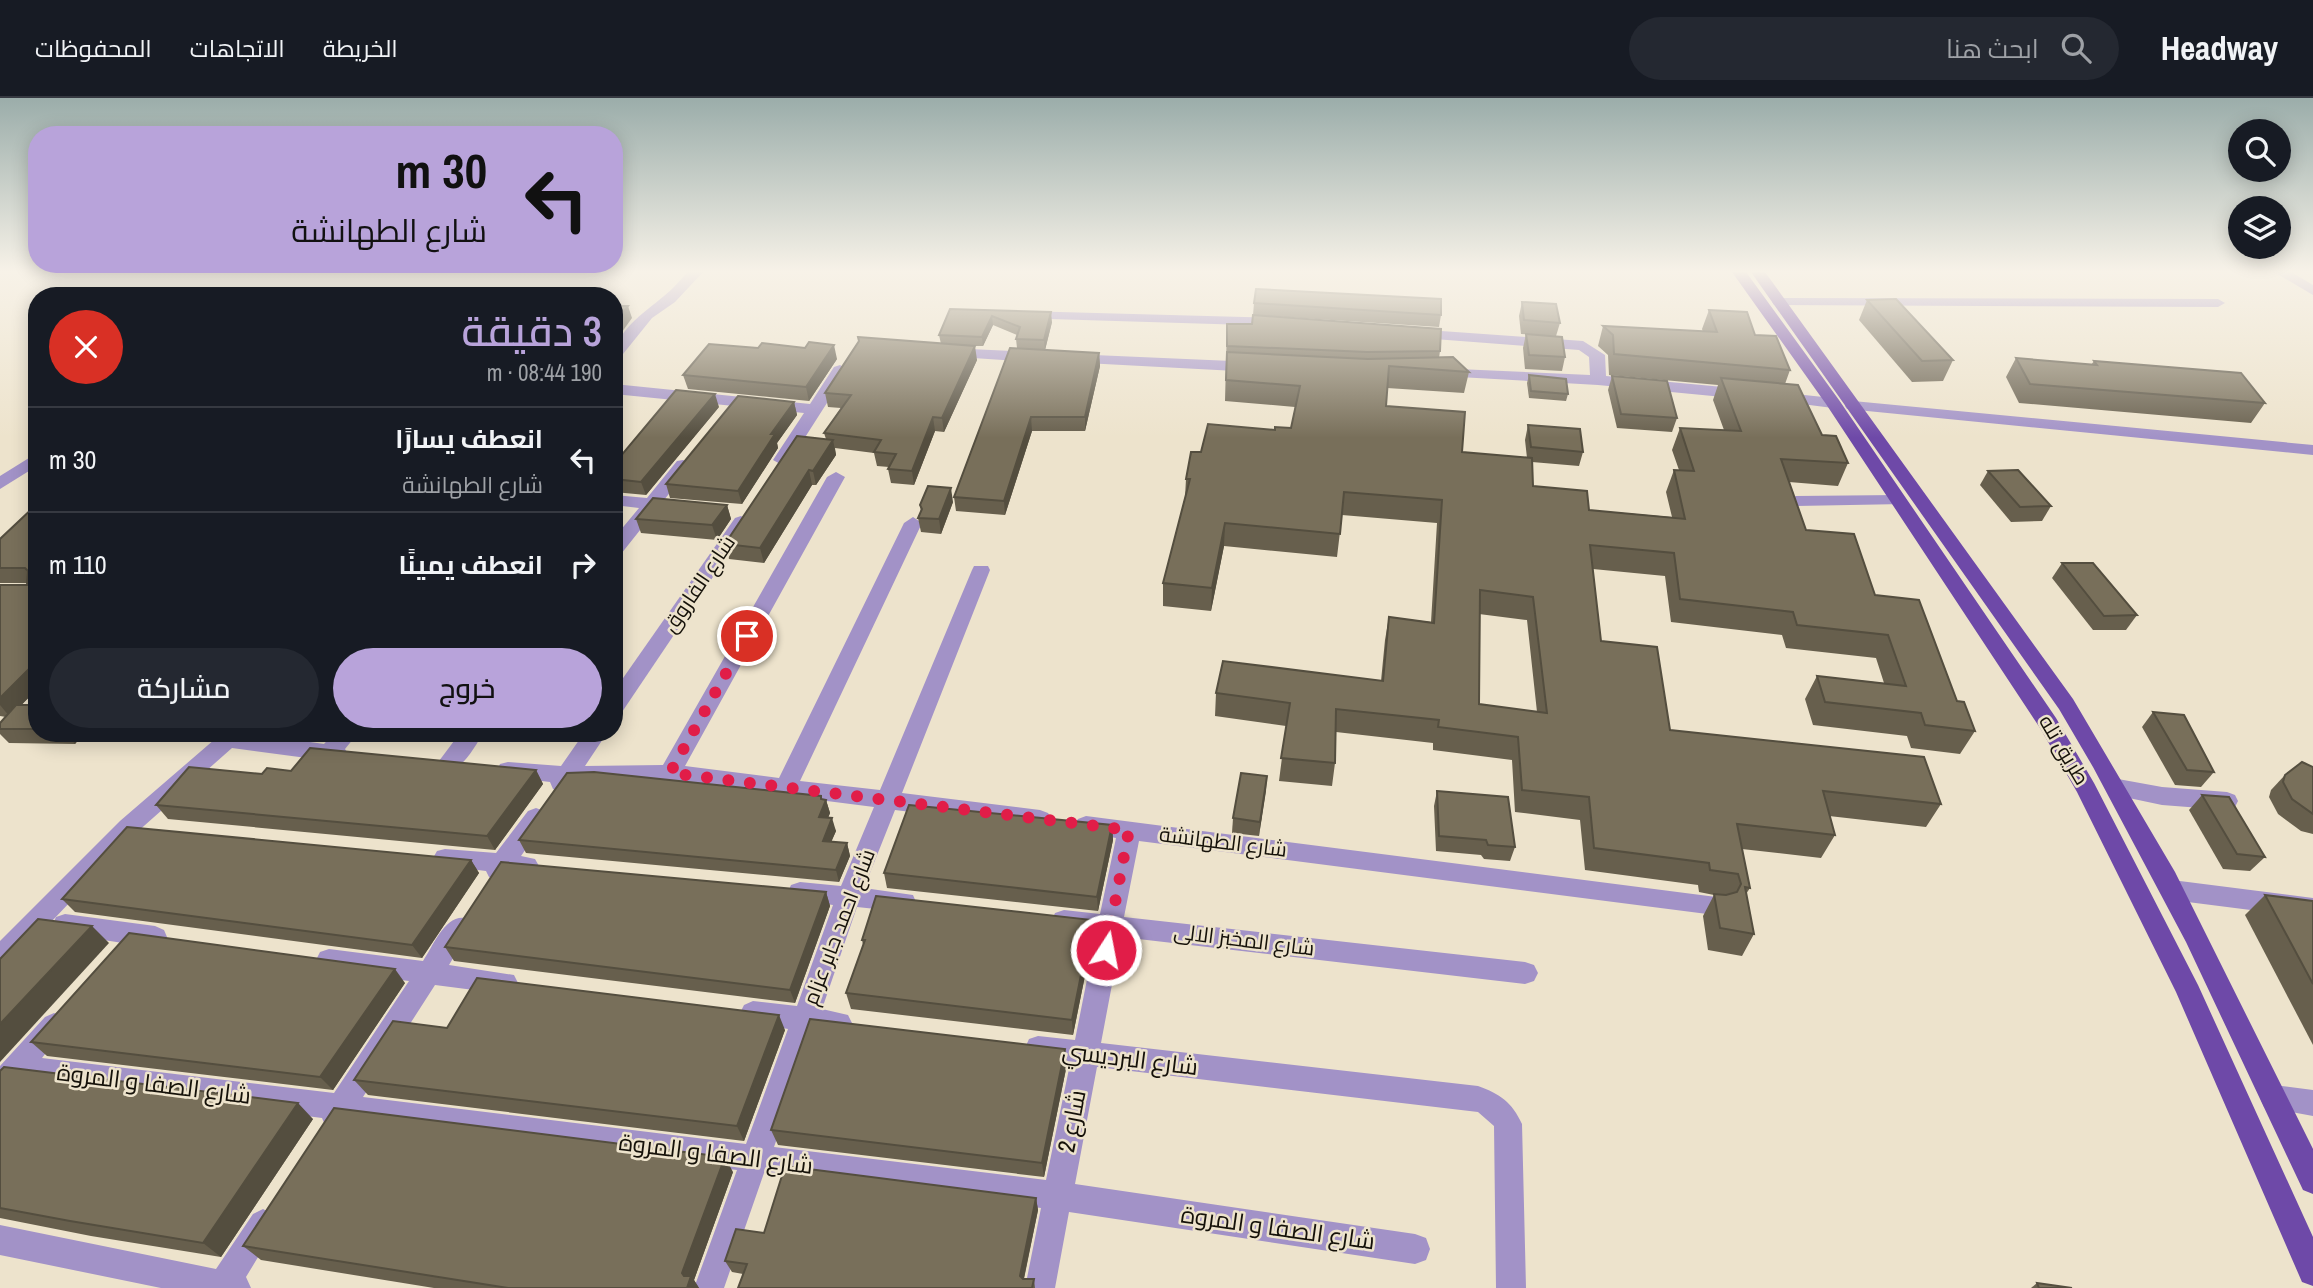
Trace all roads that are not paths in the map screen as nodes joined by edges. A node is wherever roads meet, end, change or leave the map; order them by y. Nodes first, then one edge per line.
1 (1791, 328) edge
2 (1402, 333) edge
3 (940, 352) edge
4 (851, 354) edge
5 (1266, 367) edge
6 (1419, 371) edge
7 (1598, 380) junction
8 (623, 390) edge
9 (736, 401) junction
10 (1843, 405) junction
11 (815, 409) junction
12 (719, 422) edge
13 (2313, 450) edge
14 (693, 453) edge
15 (28, 464) edge
16 (836, 477) dead end
17 (770, 478) edge
18 (28, 480) edge
19 (4, 481) edge
20 (1898, 499) junction
21 (623, 501) edge
22 (1796, 501) edge
23 (650, 504) junction
24 (678, 507) edge
25 (720, 510) edge
26 (913, 523) dead end
27 (623, 538) edge
28 (981, 570) dead end
29 (623, 694) edge
30 (227, 742) edge
31 (263, 742) edge
32 (339, 742) edge
33 (465, 742) edge
34 (590, 742) edge
35 (329, 753) junction
36 (355, 756) edge
37 (421, 763) edge
38 (447, 765) junction
39 (670, 773) junction
40 (568, 775) junction
41 (786, 787) junction
42 (2118, 788) junction
43 (888, 800) junction
44 (2228, 801) edge
45 (128, 827) junction
46 (155, 830) edge
47 (1129, 830) junction
48 (418, 855) edge
49 (502, 863) junction
50 (557, 868) edge
51 (779, 890) edge
52 (2172, 890) junction
53 (849, 897) junction
54 (932, 905) edge
55 (1715, 905) edge
56 (2313, 908) edge
57 (1042, 917) edge
58 (37, 920) junction
59 (1111, 925) junction
60 (135, 934) junction
61 (175, 940) edge
62 (117, 955) edge
63 (309, 957) edge
64 (0, 958) edge
65 (429, 973) junction
66 (1525, 973) dead end
67 (536, 986) edge
68 (71, 1006) edge
69 (724, 1009) edge
70 (804, 1019) junction
71 (858, 1026) edge
72 (1018, 1045) edge
73 (1085, 1054) junction
74 (8, 1076) edge
75 (2274, 1098) junction
76 (2313, 1103) edge
77 (340, 1108) junction
78 (318, 1141) edge
79 (755, 1158) junction
80 (2313, 1180) edge
81 (1058, 1196) junction
82 (274, 1208) edge
83 (0, 1240) edge
84 (1415, 1249) dead end
85 (2313, 1271) edge
86 (229, 1287) edge
87 (709, 1288) edge
88 (1040, 1288) edge
89 (1511, 1288) edge

1 - 10 main road, طريق تله
2 - 7 street
3 - 5 street
4 - 11 street
6 - 7 street
7 - 10 street
8 - 9 street
9 - 11 street
9 - 12 street
10 - 13 street
10 - 20 main road, طريق تله
10 - 42 main road, طريق تله
11 - 17 street
14 - 23 street
15 - 19 street
16 - 39 street
18 - 19 street
20 - 22 street
20 - 85 main road, طريق تله
21 - 23 street
23 - 24 street
23 - 27 street
25 - 29 street, شارع الفاروق
26 - 41 street
28 - 43 street, شارع احمد جابر عزام
30 - 45 street
31 - 35 street
32 - 35 street
33 - 38 street
34 - 40 street
35 - 36 street
37 - 38 street, شارع الطهانشة
38 - 40 street, شارع الطهانشة
39 - 40 street, شارع الطهانشة
39 - 41 street, شارع الطهانشة
40 - 49 street
41 - 43 street, شارع الطهانشة
42 - 44 street
42 - 52 main road, طريق تله
43 - 47 street, شارع الطهانشة
43 - 53 street, شارع احمد جابر عزام
45 - 46 street
45 - 58 street
47 - 55 street, شارع الطهانشة
47 - 59 street, شارع 2
48 - 49 street
49 - 50 street
49 - 65 street
51 - 53 street
52 - 56 street
52 - 75 main road, طريق تله
53 - 54 street
53 - 70 street, شارع احمد جابر عزام
57 - 59 street, شارع المخبز الالى
58 - 60 street
58 - 64 street
59 - 66 street, شارع المخبز الالى
59 - 73 street, شارع 2
60 - 61 street
60 - 62 street
63 - 65 street
65 - 67 street
65 - 77 street
68 - 74 street
69 - 70 street
70 - 71 street
70 - 79 street, شارع احمد جابر عزام
72 - 73 street, شارع البرديسي
73 - 81 street, شارع 2
73 - 89 street, شارع البرديسي
74 - 77 street, شارع الصفا و المروة
75 - 76 street
75 - 80 main road, طريق تله
77 - 78 street
77 - 79 street, شارع الصفا و المروة
79 - 81 street, شارع الصفا و المروة
79 - 87 street, شارع احمد جابر عزام
81 - 84 street, شارع الصفا و المروة
81 - 88 street, شارع 2
82 - 86 street
83 - 86 street

